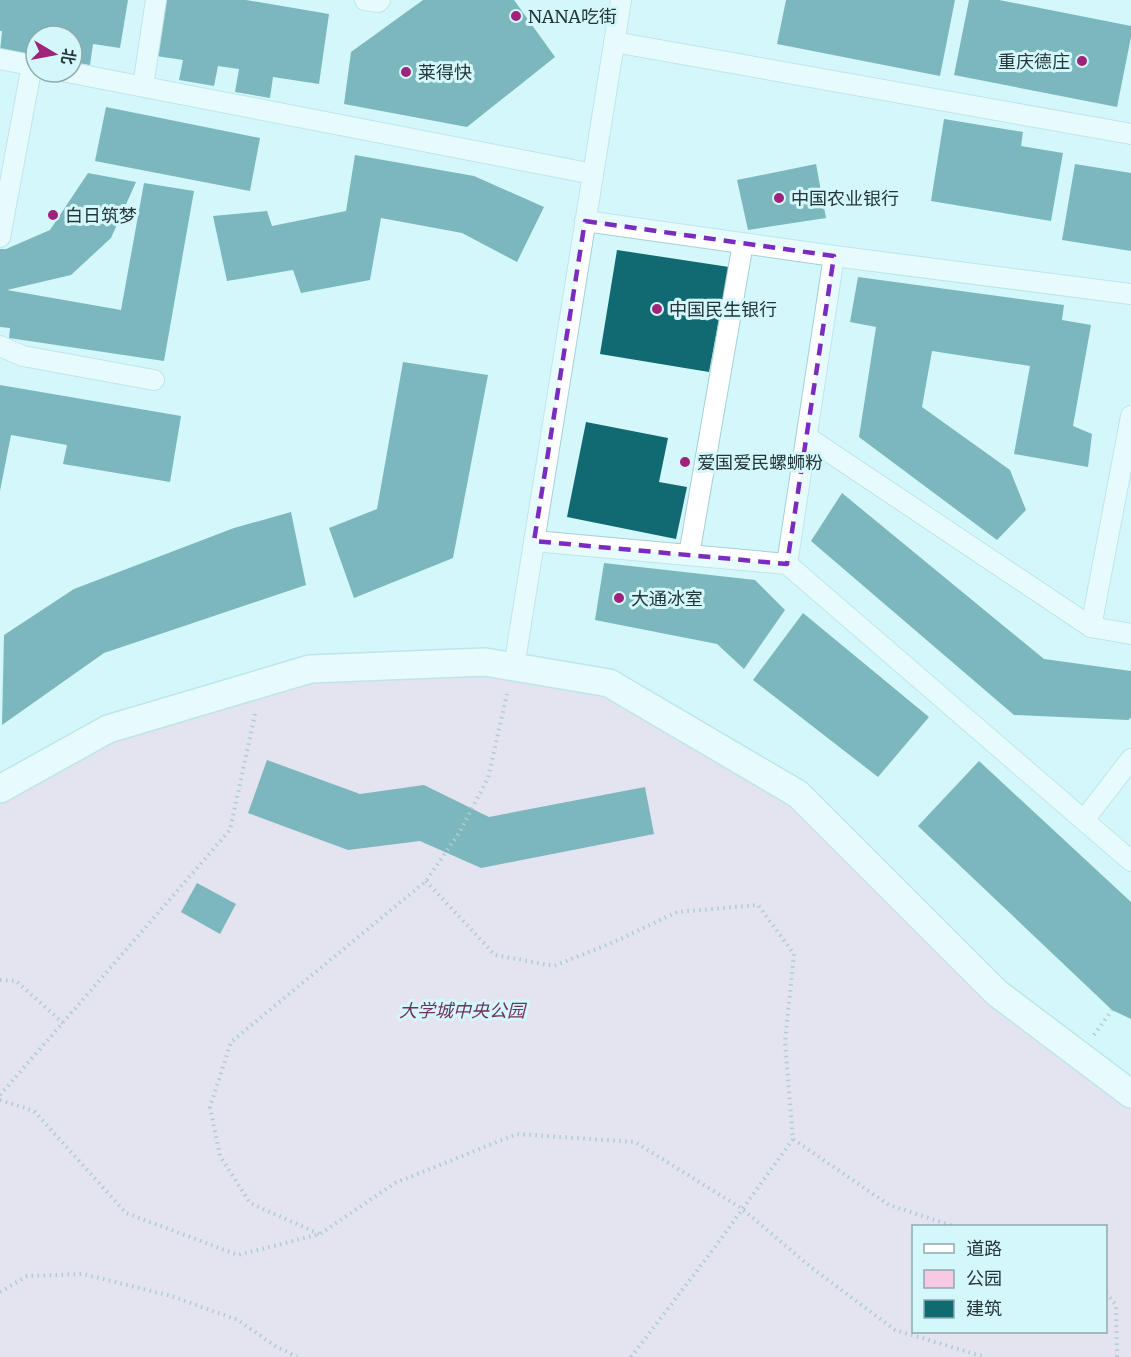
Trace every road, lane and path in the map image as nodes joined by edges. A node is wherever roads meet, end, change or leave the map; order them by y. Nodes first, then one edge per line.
1 (156, 0) edge
2 (365, 0) edge
3 (380, 0) edge
4 (621, 0) edge
5 (614, 42) junction
6 (0, 59) edge
7 (24, 64) edge
8 (84, 75) edge
9 (30, 84) edge
10 (143, 86) junction
11 (1131, 134) edge
12 (593, 174) junction
13 (585, 221) junction
14 (0, 237) edge
15 (743, 243) junction
16 (834, 256) junction
17 (1131, 294) edge
18 (0, 346) edge
19 (154, 380) dead end
20 (1131, 416) edge
21 (807, 437) junction
22 (534, 541) junction
23 (689, 555) junction
24 (787, 564) junction
25 (1091, 627) junction
26 (1131, 634) edge
27 (514, 667) junction
28 (261, 684) junction
29 (1131, 759) edge
30 (0, 789) edge
31 (1084, 820) junction
32 (1131, 861) edge
33 (426, 881) junction
34 (0, 980) edge
35 (63, 1023) junction
36 (1131, 1094) edge
37 (0, 1097) edge
38 (793, 1138) junction
39 (741, 1208) junction
40 (947, 1225) edge
41 (320, 1234) junction
42 (0, 1292) edge
43 (1107, 1294) edge
44 (290, 1356) edge
45 (297, 1357) edge
46 (631, 1357) edge
47 (985, 1357) edge
48 (1117, 1357) edge

1 - 10 street
2 - 3 street
4 - 5 street
5 - 11 street
5 - 12 street
6 - 7 street
8 - 10 street
9 - 14 street
10 - 12 street
12 - 13 street
13 - 15 street
13 - 22 street
15 - 16 street
15 - 23 street
16 - 17 street
16 - 21 street
18 - 19 street
20 - 25 street
21 - 24 street
21 - 25 street
22 - 23 street
22 - 27 street
23 - 24 street
24 - 31 street
25 - 26 street
27 - 28 street
27 - 33 path
27 - 36 street
28 - 30 street
28 - 35 path
29 - 31 street
31 - 32 street
33 - 38 path
33 - 41 path
34 - 35 path
35 - 37 path
37 - 41 path
38 - 39 path
38 - 40 path
39 - 41 path
39 - 46 path
39 - 47 path
42 - 44 path
43 - 48 path
44 - 45 path

